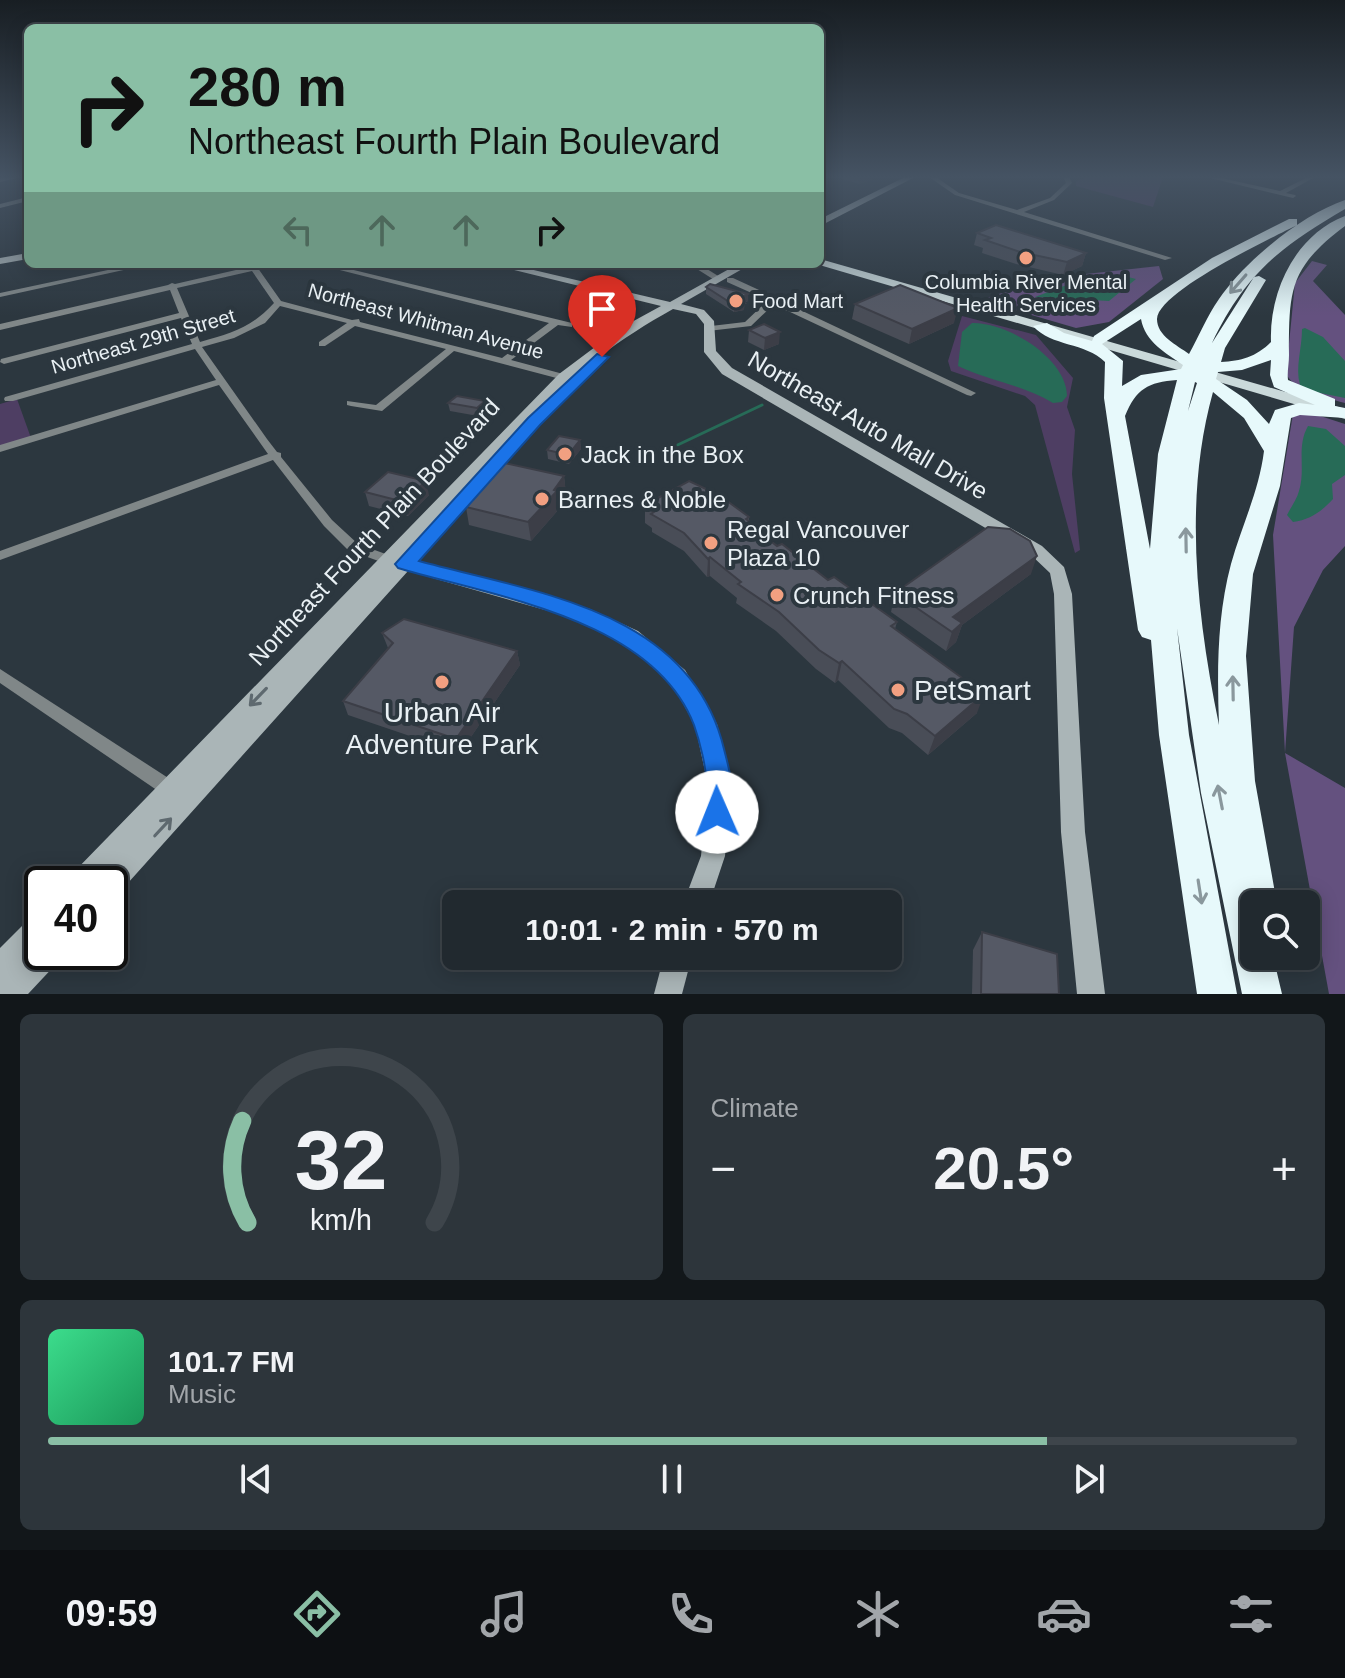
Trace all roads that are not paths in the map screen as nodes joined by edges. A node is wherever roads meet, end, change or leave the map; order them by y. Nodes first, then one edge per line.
1 (1055, 223) edge
2 (1295, 223) edge
3 (1310, 223) edge
4 (1330, 223) edge
5 (1340, 223) edge
6 (24, 257) edge
7 (824, 257) edge
8 (1168, 258) dead end
9 (0, 261) edge
10 (824, 263) edge
11 (128, 268) edge
12 (244, 268) edge
13 (253, 268) edge
14 (336, 268) edge
15 (513, 268) edge
16 (702, 268) edge
17 (740, 268) edge
18 (751, 268) edge
19 (725, 279) junction
20 (884, 280) junction
21 (172, 285) junction
22 (0, 295) edge
23 (278, 303) junction
24 (770, 303) junction
25 (1155, 304) junction
26 (678, 305) junction
27 (181, 315) junction
28 (356, 321) junction
29 (556, 322) junction
30 (569, 325) dead end
31 (1041, 326) junction
32 (0, 327) edge
33 (711, 329) junction
34 (1100, 340) junction
35 (322, 344) dead end
36 (1278, 345) junction
37 (197, 346) junction
38 (454, 347) junction
39 (4, 361) dead end
40 (504, 361) junction
41 (1196, 371) junction
42 (564, 377) junction
43 (220, 382) junction
44 (971, 393) dead end
45 (9, 399) dead end
46 (351, 403) dead end
47 (1345, 412) edge
48 (1117, 415) junction
49 (534, 421) junction
50 (0, 449) edge
51 (1274, 450) junction
52 (277, 455) junction
53 (0, 556) edge
54 (397, 562) junction
55 (0, 675) edge
56 (1171, 704) junction
57 (170, 789) junction
58 (97, 866) edge
59 (126, 866) edge
60 (701, 890) edge
61 (1240, 890) edge
62 (1257, 890) edge
63 (24, 943) edge
64 (0, 968) edge
65 (31, 970) edge
66 (674, 970) edge
67 (1258, 970) edge
68 (1268, 970) edge
69 (9, 994) edge
70 (668, 994) edge
71 (1091, 994) edge
72 (1217, 994) edge
73 (1265, 994) edge

1 - 8 street
2 - 25 highway
3 -> 41 highway
4 - 41 highway
5 - 36 highway
6 - 9 main road
7 - 20 main road
10 - 20 main road
11 - 22 street
12 - 21 street
13 - 23 street, Northeast Whitman Avenue
14 - 29 street
15 - 26 main road
16 - 19 street
17 - 19 main road, Northeast Fourth Plain Boulevard
18 - 19 main road, Northeast Fourth Plain Boulevard
19 - 24 street
19 - 26 main road, Northeast Fourth Plain Boulevard
20 - 31 main road
21 - 27 street
21 - 32 street
23 - 28 street, Northeast Whitman Avenue
23 - 37 street, Northeast 29th Street
24 - 33 street
24 - 44 street
25 - 34 highway
25 - 41 highway
26 - 33 main road
26 - 42 main road, Northeast Fourth Plain Boulevard
26 - 49 main road, Northeast Fourth Plain Boulevard
27 - 37 street
27 - 39 street
28 - 35 street
28 - 38 street, Northeast Whitman Avenue
29 - 30 street
29 - 40 street
31 - 34 main road
31 - 41 main road
31 - 48 highway
33 - 71 main road, Northeast Auto Mall Drive
34 - 41 main road
36 - 41 highway
36 - 47 highway
37 - 43 street
37 - 45 street, Northeast 29th Street
38 - 40 street, Northeast Whitman Avenue
38 - 46 street
40 - 42 street, Northeast Whitman Avenue
41 - 47 main road
41 - 48 highway
41 - 51 highway
41 - 56 highway
61 -> 41 highway
42 - 49 main road
42 - 54 main road, Northeast Fourth Plain Boulevard
43 - 50 street
43 - 52 street
47 - 51 highway
48 - 56 highway
49 - 54 main road, Northeast Fourth Plain Boulevard
62 -> 51 highway
52 - 53 street
52 - 54 street
54 -> 57 main road, Northeast Fourth Plain Boulevard
59 -> 54 main road, Northeast Fourth Plain Boulevard
54 - 60 main road
55 - 57 street
56 -> 72 highway
57 - 58 main road, Northeast Fourth Plain Boulevard
63 - 64 main road
65 - 69 main road
66 - 70 main road
67 - 73 highway
68 - 73 highway

